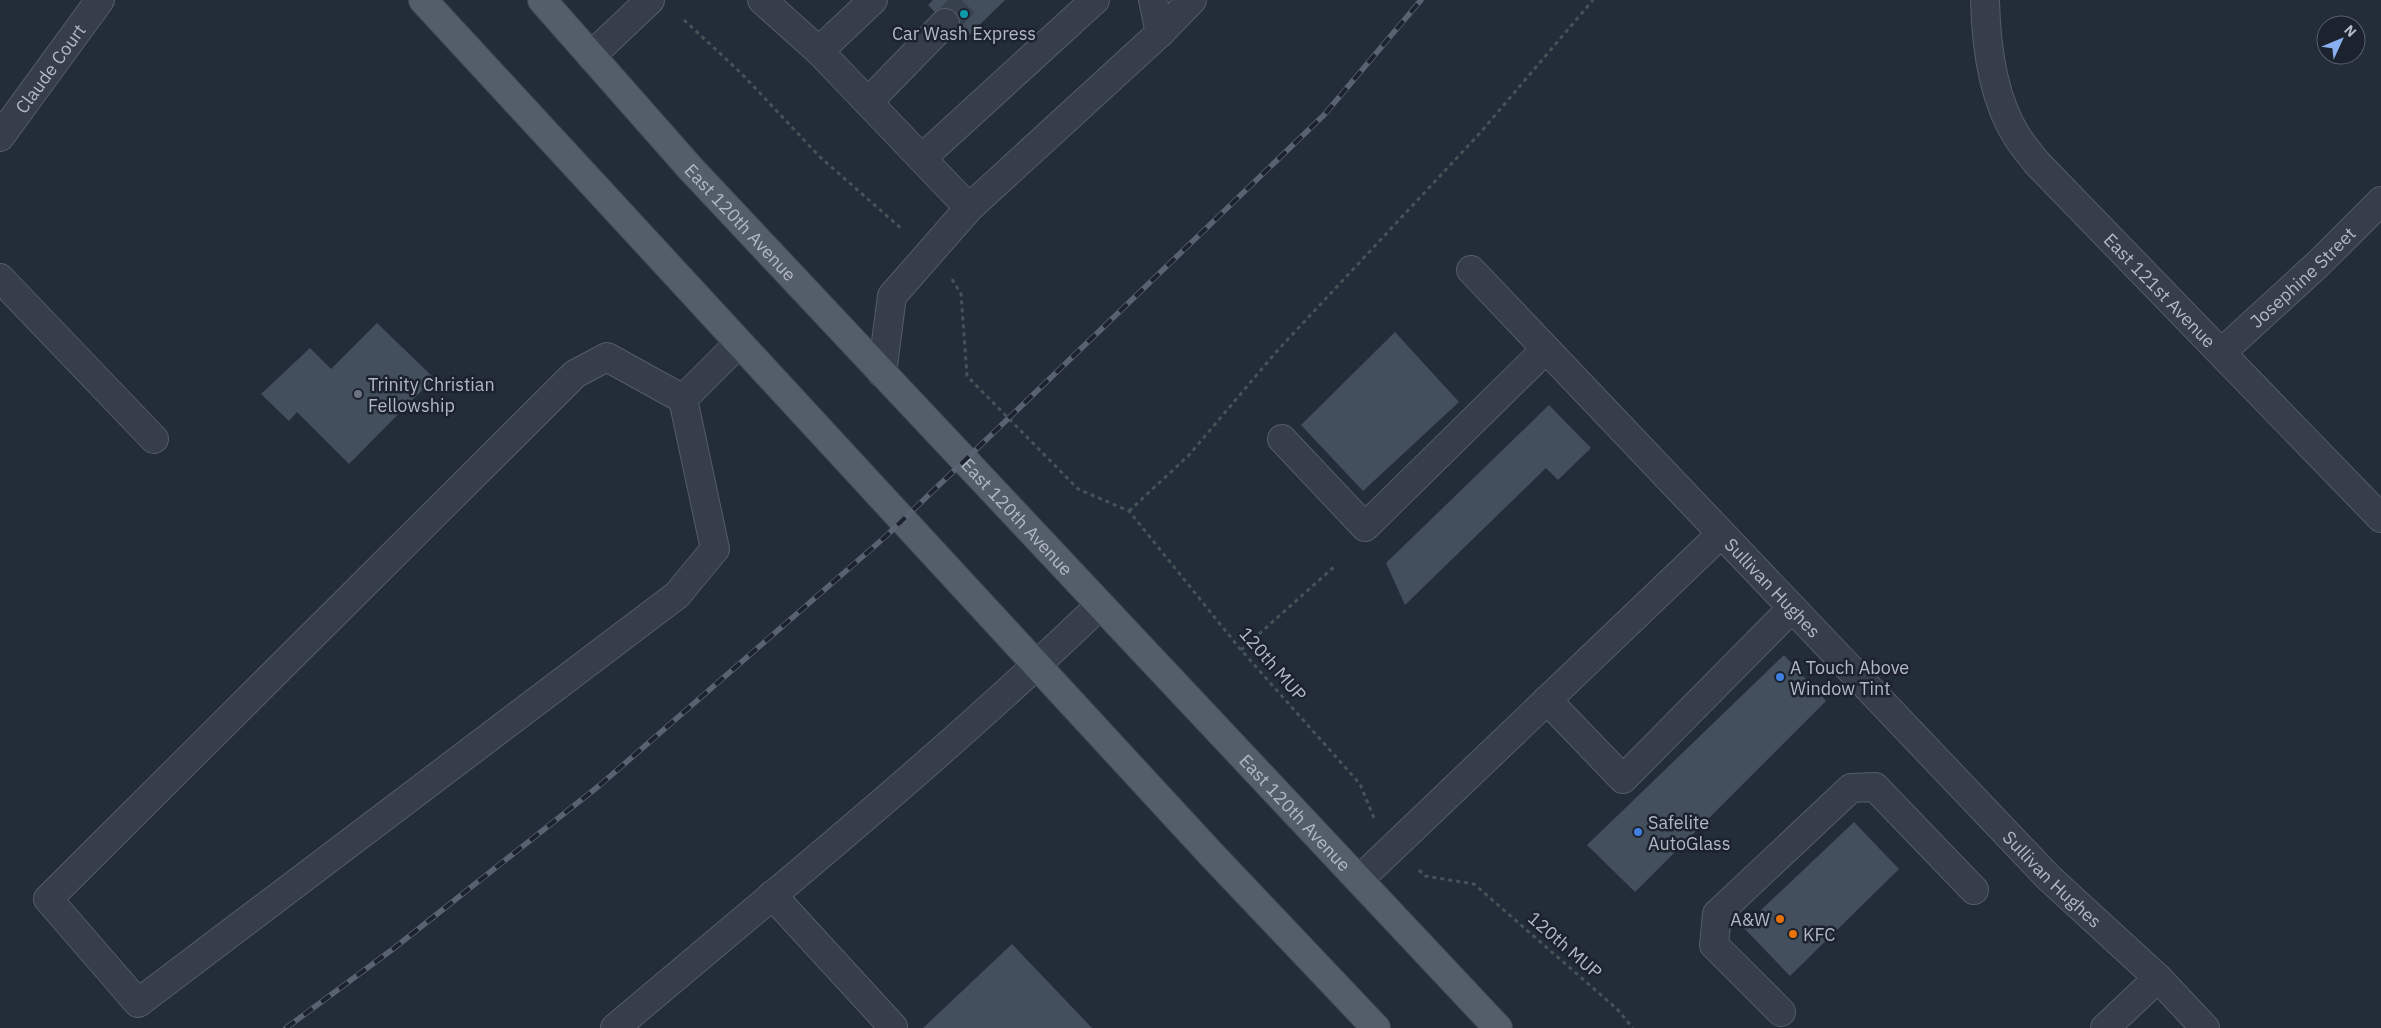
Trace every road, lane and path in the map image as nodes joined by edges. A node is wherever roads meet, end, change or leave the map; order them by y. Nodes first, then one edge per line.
1 (423, 0) edge
2 (542, 0) edge
3 (650, 0) edge
4 (762, 0) edge
5 (873, 0) edge
6 (1095, 0) edge
7 (1153, 0) edge
8 (1192, 0) edge
9 (1593, 0) edge
10 (1985, 0) edge
11 (97, 3) edge
12 (684, 20) dead end
13 (945, 23) tunnel mouth
14 (1160, 33) junction
15 (820, 51) junction
16 (591, 56) junction
17 (868, 102) junction
18 (0, 137) edge
19 (922, 158) junction
20 (2381, 201) edge
21 (969, 208) junction
22 (928, 254) junction
23 (1472, 270) dead end
24 (0, 278) edge
25 (739, 343) junction
26 (1546, 349) junction
27 (2222, 352) junction
28 (882, 373) junction
29 (684, 399) junction
30 (154, 439) dead end
31 (1282, 439) dead end
32 (1129, 511) junction
33 (2381, 518) edge
34 (1722, 534) junction
35 (1335, 566) dead end
36 (1100, 605) junction
37 (1792, 608) junction
38 (1242, 650) junction
39 (1037, 665) junction
40 (1548, 700) junction
41 (1397, 844) junction
42 (1359, 880) junction
43 (1974, 890) dead end
44 (772, 895) junction
45 (2158, 978) junction
46 (1781, 1012) dead end
47 (893, 1027) edge
48 (615, 1028) edge
49 (1376, 1028) edge
50 (1498, 1028) edge
51 (1633, 1028) edge
52 (2106, 1028) edge
53 (2205, 1028) edge

1 - 25 main road
2 - 16 main road, East 120th Avenue
3 - 16 street
4 - 15 street
5 - 15 street
6 - 19 street
7 - 14 street
8 - 14 street
9 - 32 path
10 - 27 street, East 121st Avenue
11 - 18 street, Claude Court
12 - 22 path, 120th MUP
13 - 17 street
14 - 21 street
15 - 17 street
16 - 28 main road, East 120th Avenue
17 - 19 street
19 - 21 street
20 - 27 street, Josephine Street
21 - 22 street
22 - 28 street
22 - 32 path, 120th MUP
23 - 26 street, Sullivan Hughes
24 - 30 street
25 - 29 street
25 - 39 main road
26 - 31 street
26 - 34 street, Sullivan Hughes
27 - 33 street, East 121st Avenue
28 - 36 main road, East 120th Avenue
29 - 29 street
32 - 38 path, 120th MUP
34 - 37 street, Sullivan Hughes
34 - 40 street
35 - 38 path
36 - 39 street
36 - 42 main road, East 120th Avenue
37 - 40 street
37 - 45 street, Sullivan Hughes
38 - 41 path, 120th MUP
39 - 44 street
39 - 49 main road
40 - 41 street
41 - 42 street
41 - 51 path, 120th MUP
42 - 50 main road, East 120th Avenue
43 - 46 street
44 - 47 street
44 - 48 street
45 - 52 street
45 - 53 street, Sullivan Hughes

